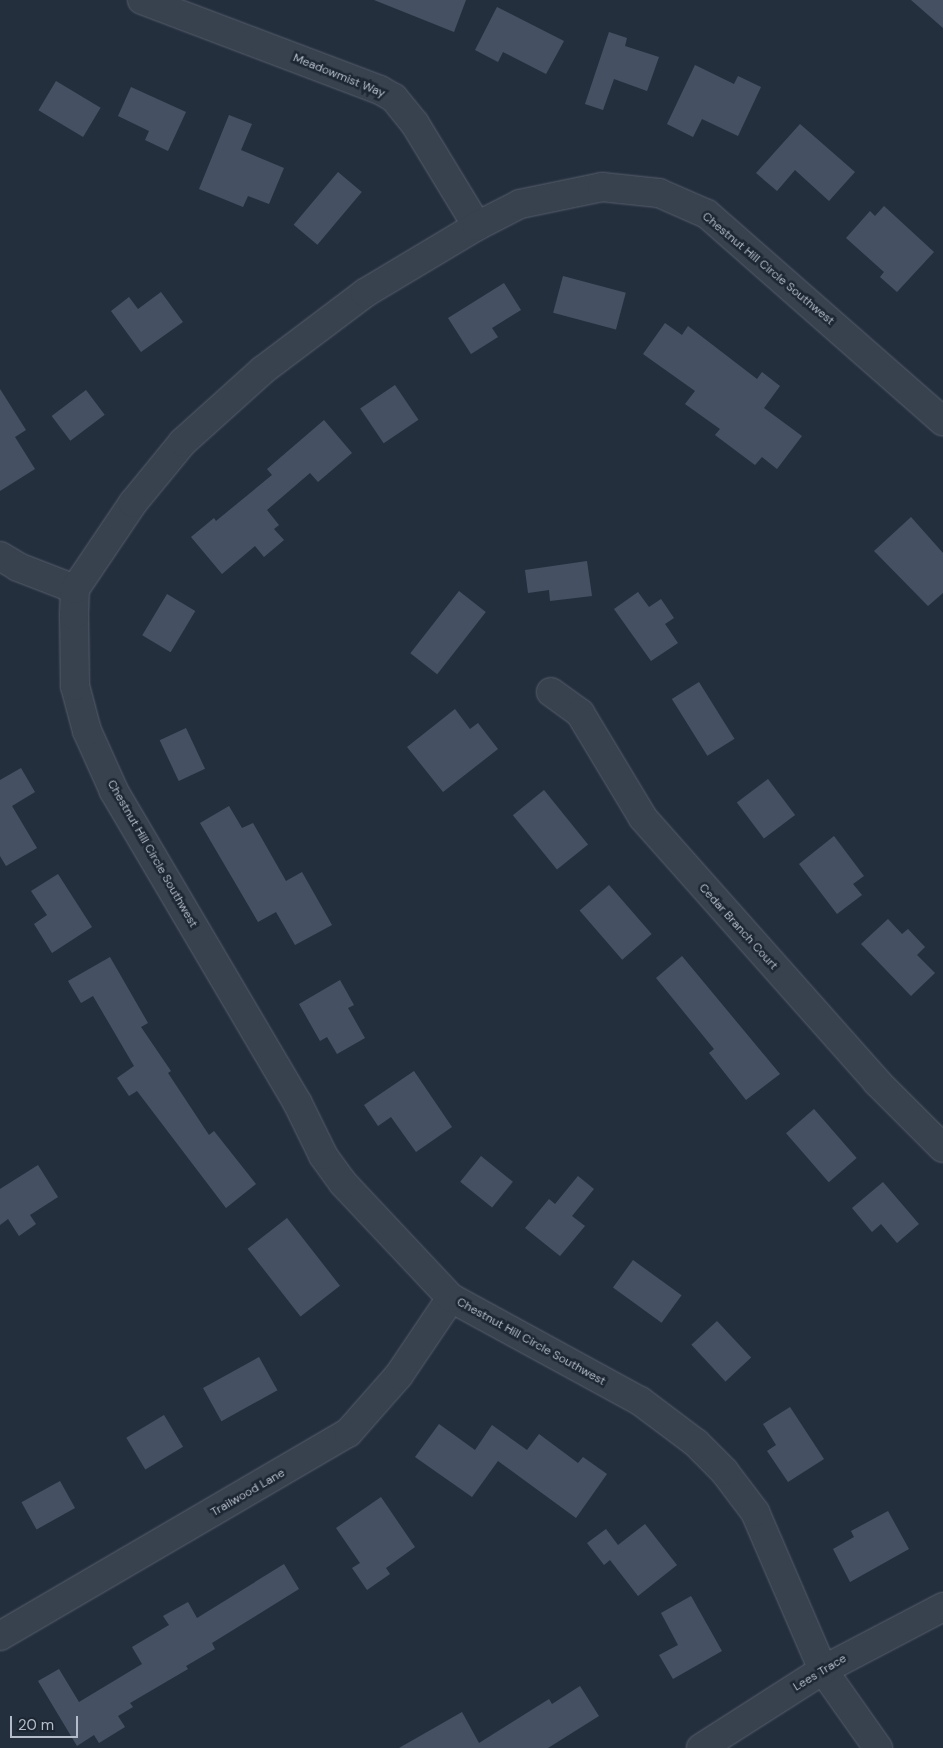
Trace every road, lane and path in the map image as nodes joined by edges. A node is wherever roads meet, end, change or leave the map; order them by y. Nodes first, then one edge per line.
1 (142, 0) edge
2 (477, 226) junction
3 (943, 421) edge
4 (0, 556) edge
5 (76, 589) junction
6 (551, 692) dead end
7 (943, 1148) edge
8 (451, 1298) junction
9 (943, 1607) edge
10 (0, 1636) edge
11 (823, 1670) junction
12 (701, 1748) edge
13 (878, 1748) edge

1 - 2 street, Meadowmist Way
2 - 3 street, Chestnut Hill Circle Southwest
2 - 5 street, Chestnut Hill Circle Southwest
4 - 5 street
5 - 8 street, Chestnut Hill Circle Southwest
6 - 7 street, Cedar Branch Court
8 - 10 street, Trailwood Lane
8 - 11 street, Chestnut Hill Circle Southwest
9 - 11 street, Lees Trace
11 - 12 street, Lees Trace
11 - 13 street, Chestnut Hill Circle Southwest

